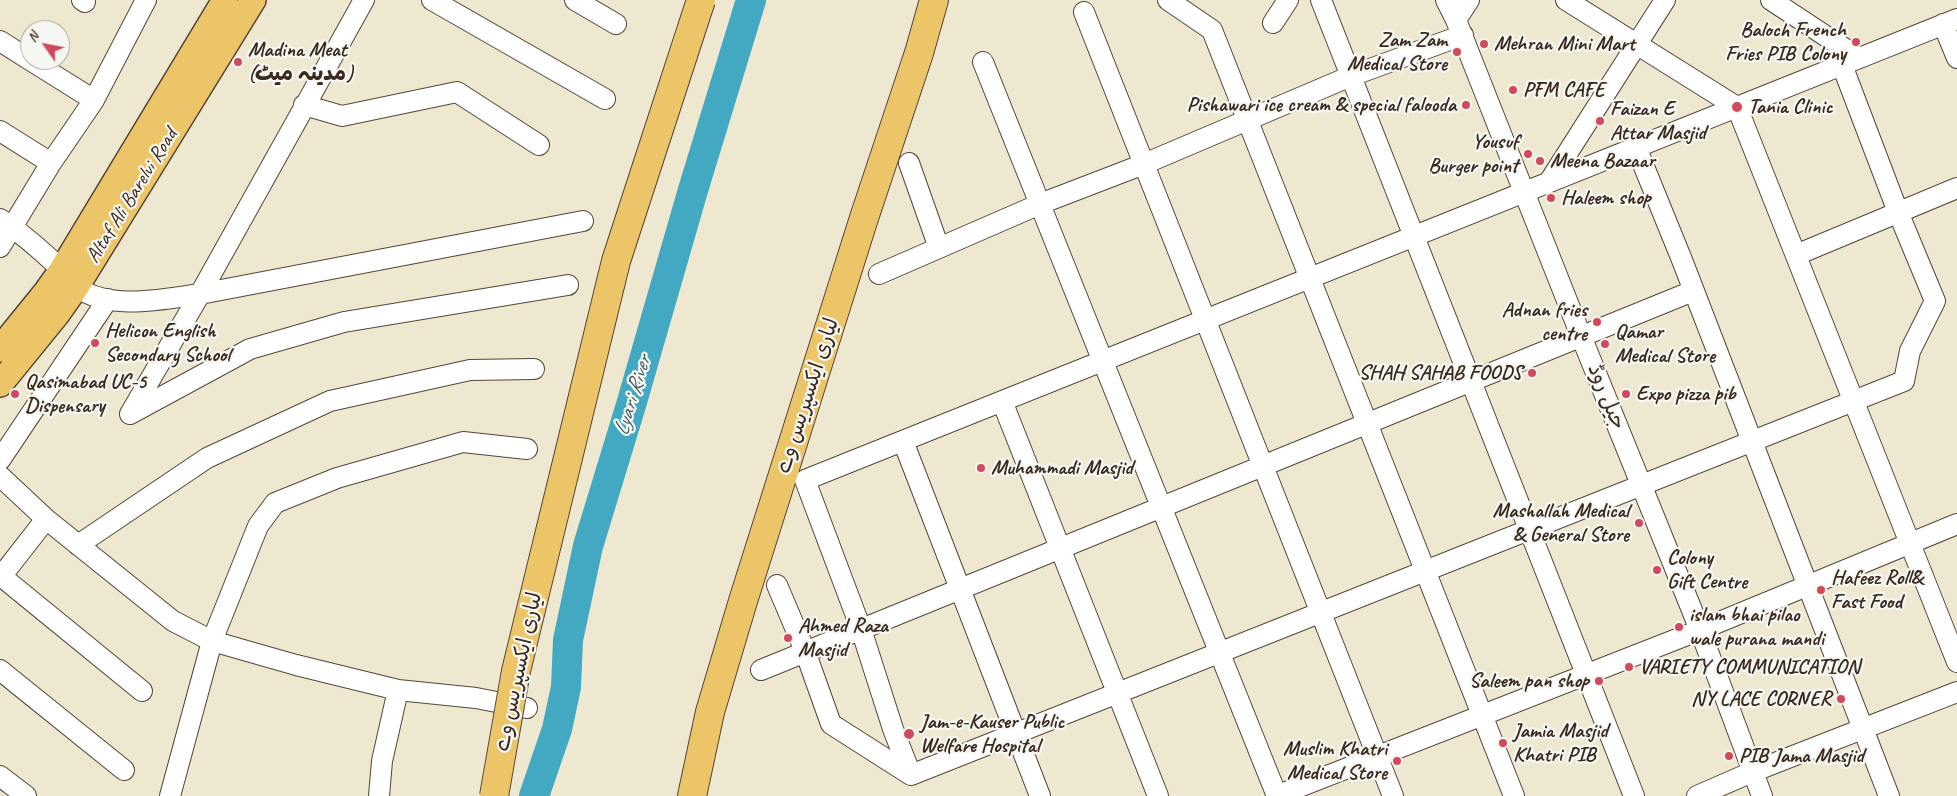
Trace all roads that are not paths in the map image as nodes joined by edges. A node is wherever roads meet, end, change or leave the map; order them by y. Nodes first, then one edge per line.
1 (146, 0) edge
2 (225, 0) edge
3 (254, 0) edge
4 (364, 0) edge
5 (432, 0) edge
6 (575, 0) edge
7 (701, 0) edge
8 (934, 0) edge
9 (1168, 0) edge
10 (1288, 0) edge
11 (1321, 0) edge
12 (1446, 0) edge
13 (1469, 0) edge
14 (1566, 0) edge
15 (1664, 0) edge
16 (1771, 0) edge
17 (1084, 12) dead end
18 (1950, 22) edge
19 (1273, 23) dead end
20 (616, 24) dead end
21 (1460, 28) junction
22 (0, 41) edge
23 (1637, 44) junction
24 (20, 54) edge
25 (1957, 58) edge
26 (1850, 61) junction
27 (983, 62) dead end
28 (46, 70) edge
29 (1351, 76) junction
30 (94, 100) junction
31 (605, 100) dead end
32 (304, 105) junction
33 (1737, 107) junction
34 (1248, 121) junction
35 (0, 130) edge
36 (539, 146) dead end
37 (1636, 147) junction
38 (51, 163) junction
39 (909, 163) dead end
40 (1144, 164) junction
41 (1549, 182) junction
42 (1957, 188) edge
43 (1524, 192) junction
44 (1040, 204) junction
45 (1898, 212) junction
46 (583, 221) dead end
47 (6, 223) edge
48 (1414, 236) junction
49 (0, 247) edge
50 (939, 248) junction
51 (1796, 255) junction
52 (879, 274) dead end
53 (69, 278) junction
54 (1310, 278) junction
55 (568, 285) dead end
56 (1693, 291) junction
57 (200, 294) junction
58 (108, 299) junction
59 (1206, 320) junction
60 (1581, 336) junction
61 (0, 349) edge
62 (1103, 361) junction
63 (534, 369) dead end
64 (1471, 381) junction
65 (0, 384) edge
66 (1854, 401) junction
67 (1002, 402) junction
68 (1367, 423) junction
69 (903, 441) junction
70 (1752, 441) junction
71 (527, 449) dead end
72 (0, 460) edge
73 (1264, 465) junction
74 (0, 476) edge
75 (1642, 485) junction
76 (1161, 507) junction
77 (46, 519) junction
78 (1957, 524) edge
79 (1529, 530) junction
80 (1910, 544) junction
81 (78, 545) junction
82 (1060, 548) junction
83 (1425, 571) junction
84 (1, 577) edge
85 (777, 585) dead end
86 (1808, 586) junction
87 (960, 588) junction
88 (1322, 612) junction
89 (861, 628) junction
90 (1700, 630) junction
91 (212, 641) junction
92 (805, 651) junction
93 (1220, 653) junction
94 (1957, 662) edge
95 (0, 670) edge
96 (761, 670) dead end
97 (1586, 675) junction
98 (398, 690) junction
99 (142, 691) dead end
100 (1957, 692) edge
101 (1117, 693) junction
102 (527, 708) dead end
103 (1482, 715) junction
104 (1863, 728) junction
105 (1016, 733) junction
106 (1379, 756) junction
107 (124, 770) dead end
108 (1752, 772) junction
109 (911, 775) junction
110 (0, 776) edge
111 (26, 796) edge
112 (170, 796) edge
113 (380, 796) edge
114 (494, 796) edge
115 (692, 796) edge
116 (1040, 796) edge
117 (1158, 796) edge
118 (1276, 796) edge
119 (1393, 796) edge
120 (1514, 796) edge
121 (1634, 796) edge
122 (1697, 796) edge
123 (1762, 796) edge
124 (1889, 796) edge

1 - 30 street
2 - 53 main road, Altaf Ali Barelvi Road
3 - 53 main road, Altaf Ali Barelvi Road
4 - 32 street
5 - 31 street
6 - 20 street
7 - 114 highway, لیاری ایکسپریس وے, bridge
8 - 115 highway, لیاری ایکسپریس وے
9 - 34 street
10 - 19 street
11 - 29 street
12 - 21 street, جیل روڈ
13 - 21 street
14 - 23 street
15 - 23 street
16 - 26 street
17 - 40 street
18 - 25 street
18 - 26 street
21 - 29 street
21 - 43 street, جیل روڈ
22 - 24 street
23 - 33 street
23 - 41 street
26 - 33 street
26 - 45 street
27 - 44 street
28 - 30 street
29 - 34 street
29 - 48 street
30 - 38 street
32 - 36 street
32 - 57 street
33 - 37 street
33 - 51 street
34 - 40 street
34 - 54 street
35 - 38 street
37 - 41 street
37 - 56 street
38 - 47 street
39 - 50 street
40 - 44 street
40 - 59 street
41 - 43 street
42 - 45 street
43 - 48 street
43 - 60 street, جیل روڈ
44 - 50 street
44 - 62 street
45 - 51 street
45 - 66 street
46 - 57 street
47 - 49 street
47 - 53 street
48 - 54 street
48 - 64 street
50 - 52 street
51 - 66 street
53 - 58 street
53 - 61 main road, Altaf Ali Barelvi Road
53 - 65 main road, Altaf Ali Barelvi Road
54 - 59 street
54 - 68 street
55 - 57 street
56 - 60 street
56 - 70 street
57 - 58 street
58 - 72 street
59 - 62 street
59 - 73 street
60 - 64 street
60 - 75 street, جیل روڈ
62 - 67 street
62 - 76 street
63 - 81 street
64 - 68 street
64 - 79 street
66 - 70 street
66 - 80 street
67 - 69 street
67 - 82 street
68 - 73 street
68 - 83 street
69 - 87 street
69 - 89 street
70 - 75 street
70 - 86 street
71 - 91 street
73 - 76 street
73 - 88 street
74 - 77 street
75 - 79 street
75 - 90 street, جیل روڈ
76 - 82 street
76 - 93 street
77 - 81 street
77 - 84 street
78 - 80 street
79 - 83 street
79 - 97 street
80 - 86 street
80 - 94 street
81 - 91 street
82 - 87 street
82 - 101 street
83 - 88 street
83 - 103 street
84 - 99 street
85 - 92 street
86 - 90 street
86 - 104 street
87 - 89 street
87 - 105 street
88 - 93 street
88 - 106 street
89 - 92 street
89 - 109 street
90 - 97 street
90 - 108 street, جیل روڈ
91 - 98 street
91 - 112 street
92 - 96 street
92 - 109 street
93 - 101 street
93 - 118 street
95 - 107 street
97 - 103 street
97 - 121 street
98 - 102 street
98 - 113 street
100 - 104 street
101 - 105 street
101 - 117 street
103 - 106 street
103 - 120 street
104 - 108 street
104 - 124 street
105 - 109 street
105 - 116 street
106 - 118 street
106 - 119 street
108 - 122 street
108 - 123 street, جیل روڈ
110 - 111 street

